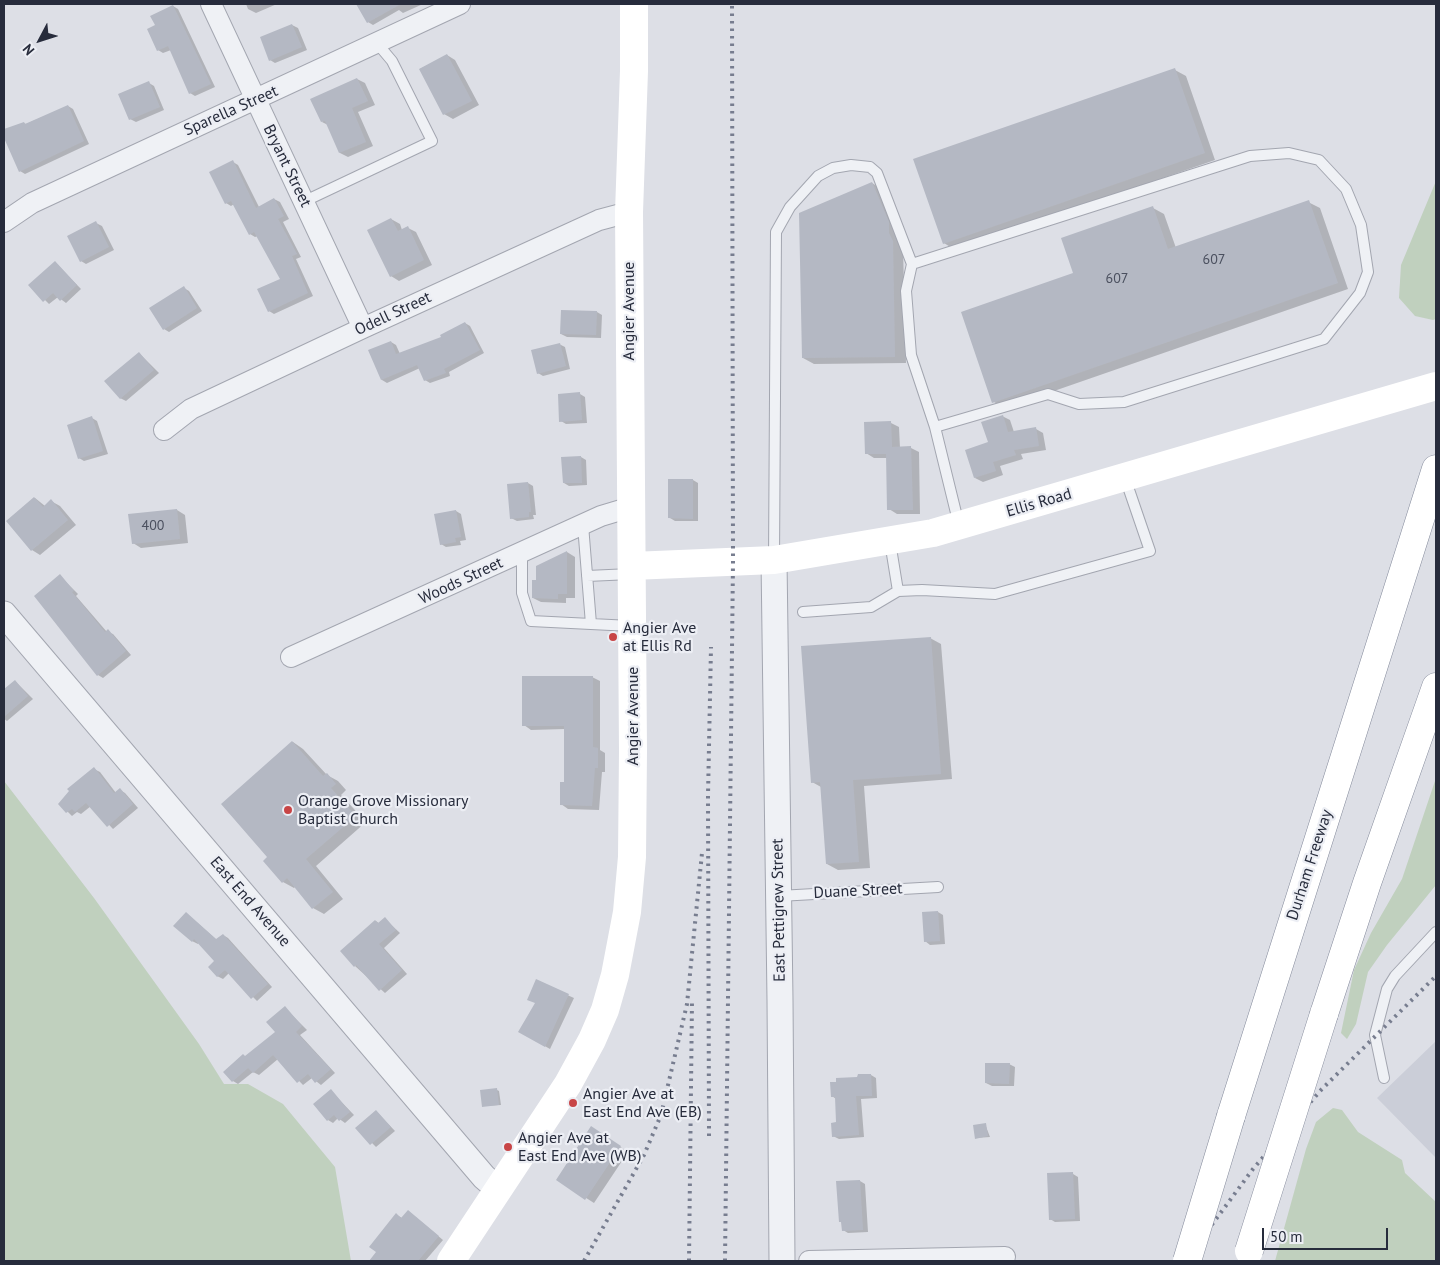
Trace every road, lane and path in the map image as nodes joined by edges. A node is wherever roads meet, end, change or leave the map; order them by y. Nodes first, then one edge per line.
1 (211, 4) edge
2 (460, 4) edge
3 (634, 4) edge
4 (376, 42) junction
5 (255, 99) junction
6 (305, 201) junction
7 (629, 212) junction
8 (4, 222) edge
9 (912, 264) junction
10 (363, 328) junction
11 (1436, 386) edge
12 (935, 428) junction
13 (164, 430) dead end
14 (1436, 468) edge
15 (1124, 477) junction
16 (631, 506) junction
17 (583, 525) junction
18 (959, 526) junction
19 (890, 541) junction
20 (522, 553) junction
21 (774, 560) junction
22 (632, 570) junction
23 (587, 576) junction
24 (898, 591) junction
25 (803, 612) dead end
26 (4, 614) edge
27 (591, 624) junction
28 (632, 626) junction
29 (291, 657) dead end
30 (1436, 687) edge
31 (938, 887) dead end
32 (779, 896) junction
33 (1436, 932) edge
34 (1384, 1078) dead end
35 (498, 1189) junction
36 (1005, 1257) dead end
37 (1248, 1258) edge
38 (451, 1261) edge
39 (782, 1261) edge
40 (809, 1261) edge
41 (1187, 1261) edge

1 - 5 street, Bryant Street
2 - 4 street, Sparella Street
3 - 7 main road, Angier Avenue
4 - 5 street, Sparella Street
4 - 6 lane
5 - 6 street, Bryant Street
5 - 8 street, Sparella Street
6 - 10 street, Bryant Street
7 - 10 street, Odell Street
7 - 16 main road, Angier Avenue
9 - 12 lane
9 - 12 lane
9 - 21 lane
10 - 13 street, Odell Street
11 - 15 main road, Ellis Road
12 - 18 lane
14 - 41 main road, Durham Freeway, bridge
15 - 18 main road, Ellis Road
15 - 24 lane
16 - 17 street, Woods Street
16 - 22 main road, Angier Avenue
17 - 20 street, Woods Street
17 - 23 lane
18 - 19 main road, Ellis Road
19 - 21 main road, Ellis Road
19 - 24 lane
20 - 27 lane
20 - 29 street, Woods Street
21 - 22 main road, Ellis Road
21 - 32 street, East Pettigrew Street
22 - 23 lane
22 - 28 main road, Angier Avenue
23 - 27 lane
24 - 25 lane
26 - 35 street, East End Avenue
27 - 28 lane
28 - 35 main road, Angier Avenue
30 - 37 main road, bridge
31 - 32 lane, Duane Street
32 - 39 street, East Pettigrew Street
33 - 34 lane
35 - 38 main road, Angier Avenue
36 - 40 street

